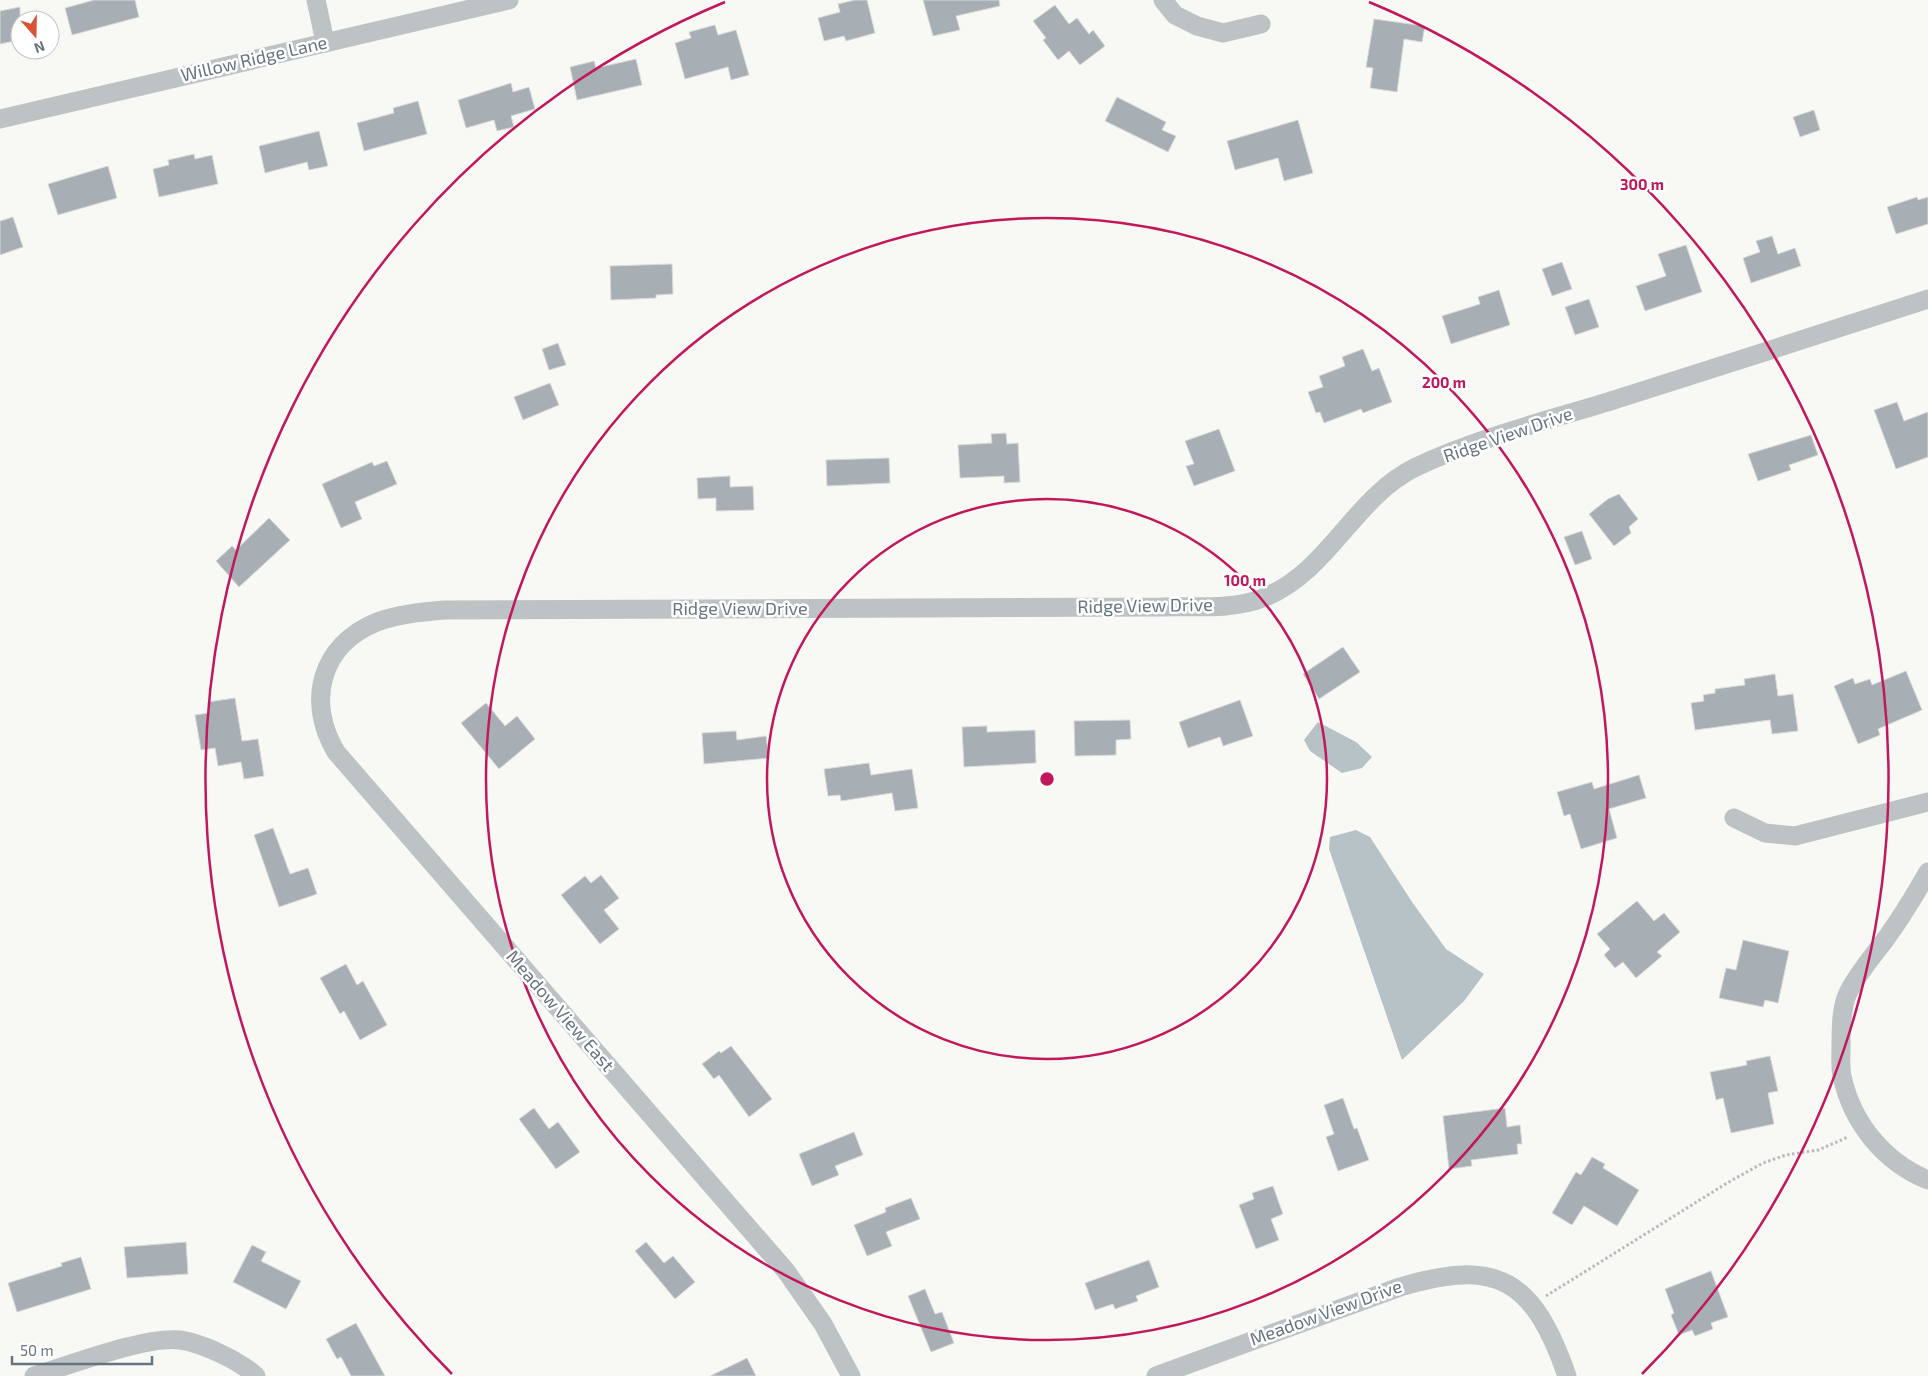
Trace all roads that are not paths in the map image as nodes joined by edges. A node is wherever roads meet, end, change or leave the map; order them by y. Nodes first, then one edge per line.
1 (316, 0) edge
2 (509, 0) edge
3 (1163, 0) edge
4 (1261, 24) dead end
5 (325, 42) junction
6 (0, 119) edge
7 (1928, 299) edge
8 (349, 638) joint
9 (1928, 802) edge
10 (1734, 818) dead end
11 (1928, 872) edge
12 (1928, 1180) edge
13 (34, 1376) edge
14 (256, 1376) edge
15 (851, 1376) edge
16 (1156, 1376) edge
17 (1567, 1376) edge

1 - 5 street
2 - 5 street, Willow Ridge Lane
3 - 4 street
5 - 6 street, Willow Ridge Lane
7 - 8 street, Ridge View Drive
8 - 15 street, Meadow View East
9 - 10 street
11 - 12 street
13 - 14 street
16 - 17 street, Meadow View Drive

